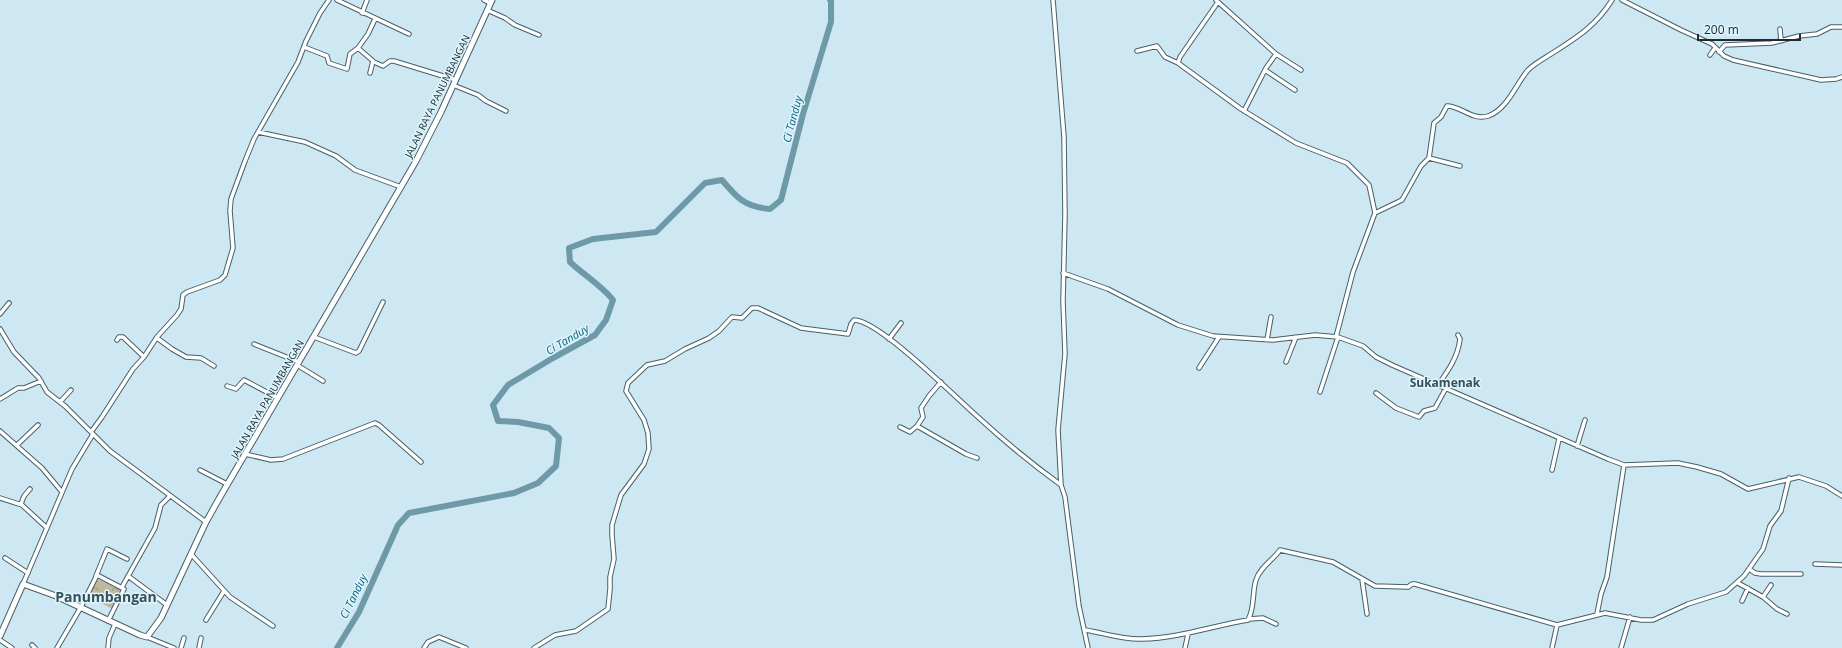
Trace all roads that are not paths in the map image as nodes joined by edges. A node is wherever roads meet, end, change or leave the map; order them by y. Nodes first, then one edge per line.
1 (329, 0) edge
2 (337, 0) edge
3 (367, 0) edge
4 (484, 0) edge
5 (1053, 0) edge
6 (1612, 0) edge
7 (1622, 0) edge
8 (491, 1) edge
9 (1217, 1) edge
10 (487, 10) junction
11 (362, 13) junction
12 (375, 19) junction
13 (1842, 27) edge
14 (1780, 29) dead end
15 (409, 34) dead end
16 (539, 35) dead end
17 (1781, 41) junction
18 (304, 47) junction
19 (358, 48) junction
20 (1715, 48) junction
21 (1137, 51) dead end
22 (1719, 52) junction
23 (1276, 54) junction
24 (1710, 55) dead end
25 (374, 62) junction
26 (1178, 63) junction
27 (1265, 70) junction
28 (1301, 70) dead end
29 (370, 73) dead end
30 (1842, 77) edge
31 (455, 82) junction
32 (1295, 90) dead end
33 (506, 111) dead end
34 (1244, 111) junction
35 (258, 132) junction
36 (1429, 158) junction
37 (1460, 166) dead end
38 (401, 187) junction
39 (1375, 213) junction
40 (1063, 273) junction
41 (383, 302) dead end
42 (9, 303) dead end
43 (0, 314) edge
44 (1271, 317) dead end
45 (901, 323) dead end
46 (0, 330) edge
47 (1458, 335) dead end
48 (1296, 336) junction
49 (314, 337) junction
50 (1219, 337) junction
51 (1337, 337) junction
52 (157, 338) junction
53 (889, 339) junction
54 (117, 340) dead end
55 (1267, 340) junction
56 (254, 344) dead end
57 (144, 357) junction
58 (1286, 362) dead end
59 (298, 363) junction
60 (214, 366) dead end
61 (1199, 368) dead end
62 (41, 381) junction
63 (323, 381) dead end
64 (941, 382) junction
65 (1438, 385) junction
66 (227, 386) dead end
67 (1446, 388) junction
68 (71, 390) dead end
69 (1320, 392) dead end
70 (1376, 393) dead end
71 (278, 398) junction
72 (0, 399) edge
73 (60, 402) junction
74 (1585, 420) dead end
75 (38, 425) dead end
76 (917, 426) junction
77 (900, 428) dead end
78 (0, 432) edge
79 (92, 433) junction
80 (1559, 439) junction
81 (17, 445) junction
82 (1577, 446) junction
83 (245, 454) junction
84 (977, 458) dead end
85 (421, 462) dead end
86 (1624, 465) junction
87 (200, 470) dead end
88 (1552, 470) dead end
89 (1789, 478) junction
90 (227, 484) junction
91 (1061, 485) junction
92 (30, 489) dead end
93 (62, 492) junction
94 (170, 496) junction
95 (1842, 496) edge
96 (0, 498) edge
97 (21, 504) junction
98 (206, 522) junction
99 (47, 528) junction
100 (191, 554) junction
101 (5, 558) dead end
102 (127, 559) dead end
103 (1815, 564) dead end
104 (1842, 565) edge
105 (1749, 569) junction
106 (28, 573) junction
107 (1801, 574) dead end
108 (96, 576) junction
109 (128, 576) junction
110 (1362, 578) junction
111 (1738, 583) junction
112 (23, 584) junction
113 (1771, 584) dead end
114 (122, 587) junction
115 (1748, 588) junction
116 (224, 591) junction
117 (1763, 596) junction
118 (1742, 601) dead end
119 (167, 605) junction
120 (81, 607) junction
121 (1367, 614) dead end
122 (1597, 614) junction
123 (1787, 614) dead end
124 (1630, 617) junction
125 (206, 620) dead end
126 (1249, 620) junction
127 (108, 621) junction
128 (115, 624) junction
129 (1276, 624) dead end
130 (1557, 625) junction
131 (273, 626) dead end
132 (2, 628) edge
133 (1085, 630) junction
134 (1188, 634) junction
135 (0, 636) edge
136 (147, 637) junction
137 (184, 638) dead end
138 (202, 638) dead end
139 (0, 640) edge
140 (12, 648) edge
141 (57, 648) edge
142 (108, 648) edge
143 (174, 648) edge
144 (181, 648) edge
145 (199, 648) edge
146 (424, 648) edge
147 (466, 648) edge
148 (534, 648) edge
149 (1088, 648) edge
150 (1185, 648) edge
151 (1552, 648) edge
152 (1621, 648) edge

1 - 18 street
2 - 11 street
3 - 11 street
4 - 8 street
5 - 40 street
6 - 36 street
7 - 20 street
8 - 10 main road, JALAN RAYA PANUMBANGAN
9 - 23 street
9 - 26 street
10 - 16 street
10 - 31 main road, JALAN RAYA PANUMBANGAN
11 - 12 street
12 - 15 street
12 - 19 street
13 - 17 street
14 - 17 street
17 - 22 street
18 - 19 street
18 - 35 street
19 - 25 street
20 - 22 street
20 - 24 street
21 - 26 street
22 - 30 street
23 - 27 street
23 - 28 street
25 - 29 street
25 - 31 street
26 - 34 street
27 - 32 street
27 - 34 street
31 - 33 street
31 - 38 main road, JALAN RAYA PANUMBANGAN
34 - 39 street
35 - 38 street
35 - 52 street
36 - 37 street
36 - 39 street
38 - 49 main road, JALAN RAYA PANUMBANGAN
39 - 51 street
40 - 50 street
40 - 91 street
41 - 49 street
42 - 43 street
44 - 55 street
45 - 53 street
46 - 62 street
47 - 65 street
48 - 51 street
48 - 55 street
48 - 58 street
49 - 59 main road, JALAN RAYA PANUMBANGAN
50 - 55 street
50 - 61 street
51 - 65 street
51 - 69 street
52 - 57 street
52 - 60 street
53 - 64 street
53 - 148 street
54 - 57 street
56 - 59 street
57 - 79 street
59 - 63 street
59 - 71 main road, JALAN RAYA PANUMBANGAN
62 - 72 street
62 - 73 street
64 - 76 street
64 - 91 street
65 - 67 street
66 - 71 street
67 - 70 street
67 - 80 street
68 - 73 street
71 - 83 main road, JALAN RAYA PANUMBANGAN
73 - 79 street
74 - 82 street
75 - 81 street
76 - 77 street
76 - 84 street
78 - 81 street
79 - 93 street
79 - 94 street
80 - 82 street
80 - 88 street
81 - 93 street
82 - 86 street
83 - 85 street
83 - 90 main road, JALAN RAYA PANUMBANGAN
86 - 89 street
86 - 122 street
87 - 90 street
89 - 95 street
89 - 105 street
90 - 98 main road, JALAN RAYA PANUMBANGAN
91 - 133 street
92 - 97 street
93 - 99 street
94 - 98 street
94 - 109 street
96 - 97 street
97 - 99 street
98 - 100 main road, JALAN RAYA PANUMBANGAN
99 - 106 street
100 - 116 street
100 - 119 main road, JALAN RAYA PANUMBANGAN
101 - 106 street
102 - 108 street
103 - 104 street
105 - 107 street
105 - 111 street
106 - 112 street
108 - 114 street
108 - 120 street
109 - 114 street
109 - 119 street
110 - 121 street
110 - 126 street
110 - 130 street
111 - 115 street
111 - 124 street
112 - 120 main road
112 - 132 main road
113 - 117 street
114 - 127 street
115 - 117 street
115 - 118 street
116 - 125 street
116 - 131 street
117 - 123 street
119 - 136 main road, JALAN RAYA PANUMBANGAN
120 - 127 main road
120 - 141 street
122 - 124 street
122 - 130 street
124 - 152 street
126 - 129 street
126 - 134 street
127 - 128 main road
128 - 136 main road
128 - 142 street
130 - 151 street
132 - 135 main road
133 - 134 street
133 - 149 street
134 - 150 street
136 - 143 street
137 - 144 street
138 - 145 street
139 - 140 street
146 - 147 street

